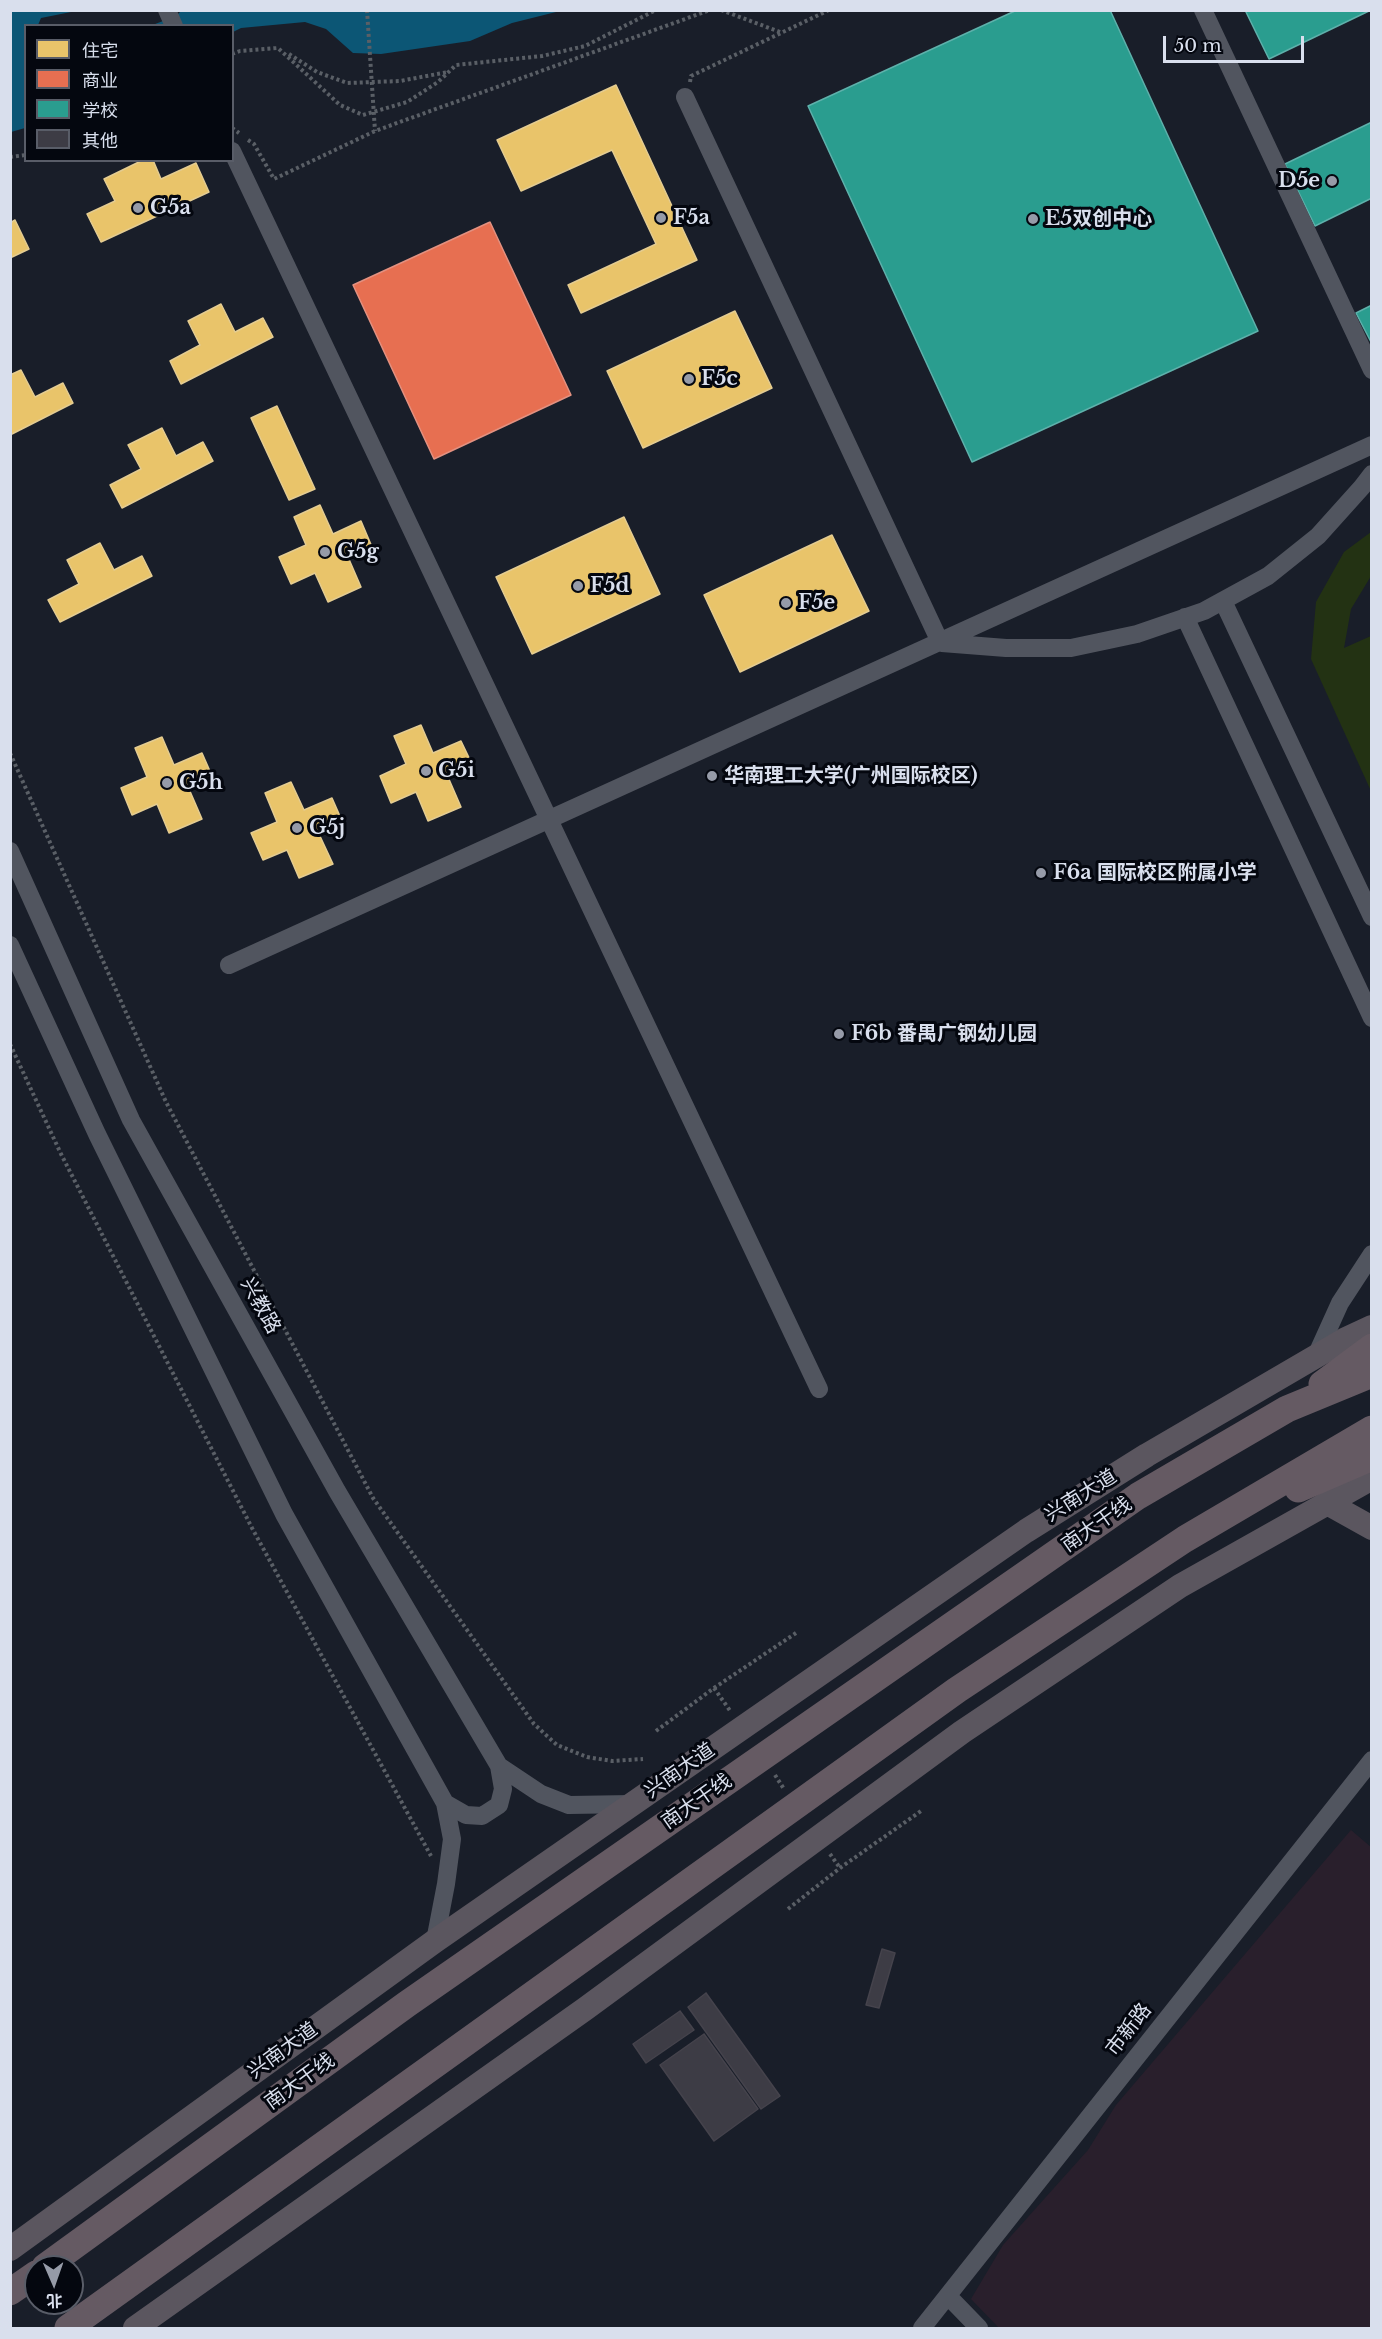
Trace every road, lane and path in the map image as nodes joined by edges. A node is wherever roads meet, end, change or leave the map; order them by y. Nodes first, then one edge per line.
1 (167, 10) edge
2 (367, 10) edge
3 (656, 10) edge
4 (710, 10) edge
5 (721, 10) edge
6 (829, 10) edge
7 (1203, 10) edge
8 (173, 24) edge
9 (781, 33) junction
10 (278, 48) junction
11 (234, 53) edge
12 (448, 72) junction
13 (372, 82) junction
14 (685, 97) joint
15 (373, 112) junction
16 (234, 129) edge
17 (375, 131) junction
18 (234, 155) edge
19 (1371, 370) edge
20 (1371, 445) edge
21 (1371, 474) edge
22 (1223, 601) junction
23 (1185, 617) junction
24 (940, 642) junction
25 (10, 753) edge
26 (548, 818) junction
27 (10, 851) edge
28 (1371, 917) edge
29 (10, 945) edge
30 (229, 964) dead end
31 (1371, 1018) edge
32 (10, 1044) edge
33 (1371, 1254) edge
34 (1371, 1326) edge
35 (1371, 1347) edge
36 (1316, 1356) junction
37 (1371, 1374) edge
38 (819, 1389) dead end
39 (1287, 1409) junction
40 (1371, 1429) edge
41 (1371, 1457) edge
42 (1371, 1478) edge
43 (1329, 1504) junction
44 (1371, 1528) edge
45 (1185, 1539) junction
46 (796, 1633) dead end
47 (714, 1688) junction
48 (734, 1717) dead end
49 (656, 1731) dead end
50 (643, 1759) dead end
51 (1371, 1760) edge
52 (499, 1766) junction
53 (774, 1773) dead end
54 (787, 1792) dead end
55 (444, 1803) junction
56 (632, 1804) junction
57 (921, 1811) dead end
58 (827, 1849) dead end
59 (840, 1868) junction
60 (446, 1884) junction
61 (788, 1909) dead end
62 (435, 1941) junction
63 (10, 2249) edge
64 (62, 2255) edge
65 (24, 2282) edge
66 (10, 2292) edge
67 (948, 2296) junction
68 (68, 2328) edge
69 (135, 2328) edge
70 (923, 2328) edge
71 (980, 2328) edge

1 - 8 street
2 - 13 path
3 - 12 path
4 - 17 path
5 - 9 path
6 - 9 path
7 - 19 street
9 - 14 path
10 - 11 path
10 - 13 path
10 - 15 path
12 - 13 path
12 - 15 path
13 - 15 path
14 - 24 street
15 - 17 path
16 - 17 path
18 - 26 street
20 - 24 street
21 - 22 street
22 - 23 street
22 - 28 street
23 - 24 street
23 - 31 street
24 - 26 street
25 - 50 path
26 - 30 street
26 - 38 street
27 - 52 street, 兴教路
29 - 55 street
32 - 60 path
33 - 36 street
34 - 36 main road, 兴南大道
35 - 39 highway
36 - 56 main road, 兴南大道
37 - 39 highway, 南大干线
39 - 64 highway, 南大干线
40 - 45 highway
41 - 45 highway
42 - 43 main road
43 - 44 main road
43 - 69 main road
45 - 68 highway
46 - 47 path
47 - 48 path
47 - 49 path
51 - 67 street, 市新路
52 - 55 street
52 - 56 street
53 - 54 path
55 - 60 street
56 - 62 main road, 兴南大道
57 - 59 path
58 - 59 path
59 - 61 path
60 - 62 street
62 - 63 main road, 兴南大道
65 - 66 highway
67 - 70 street, 市新路
67 - 71 street

